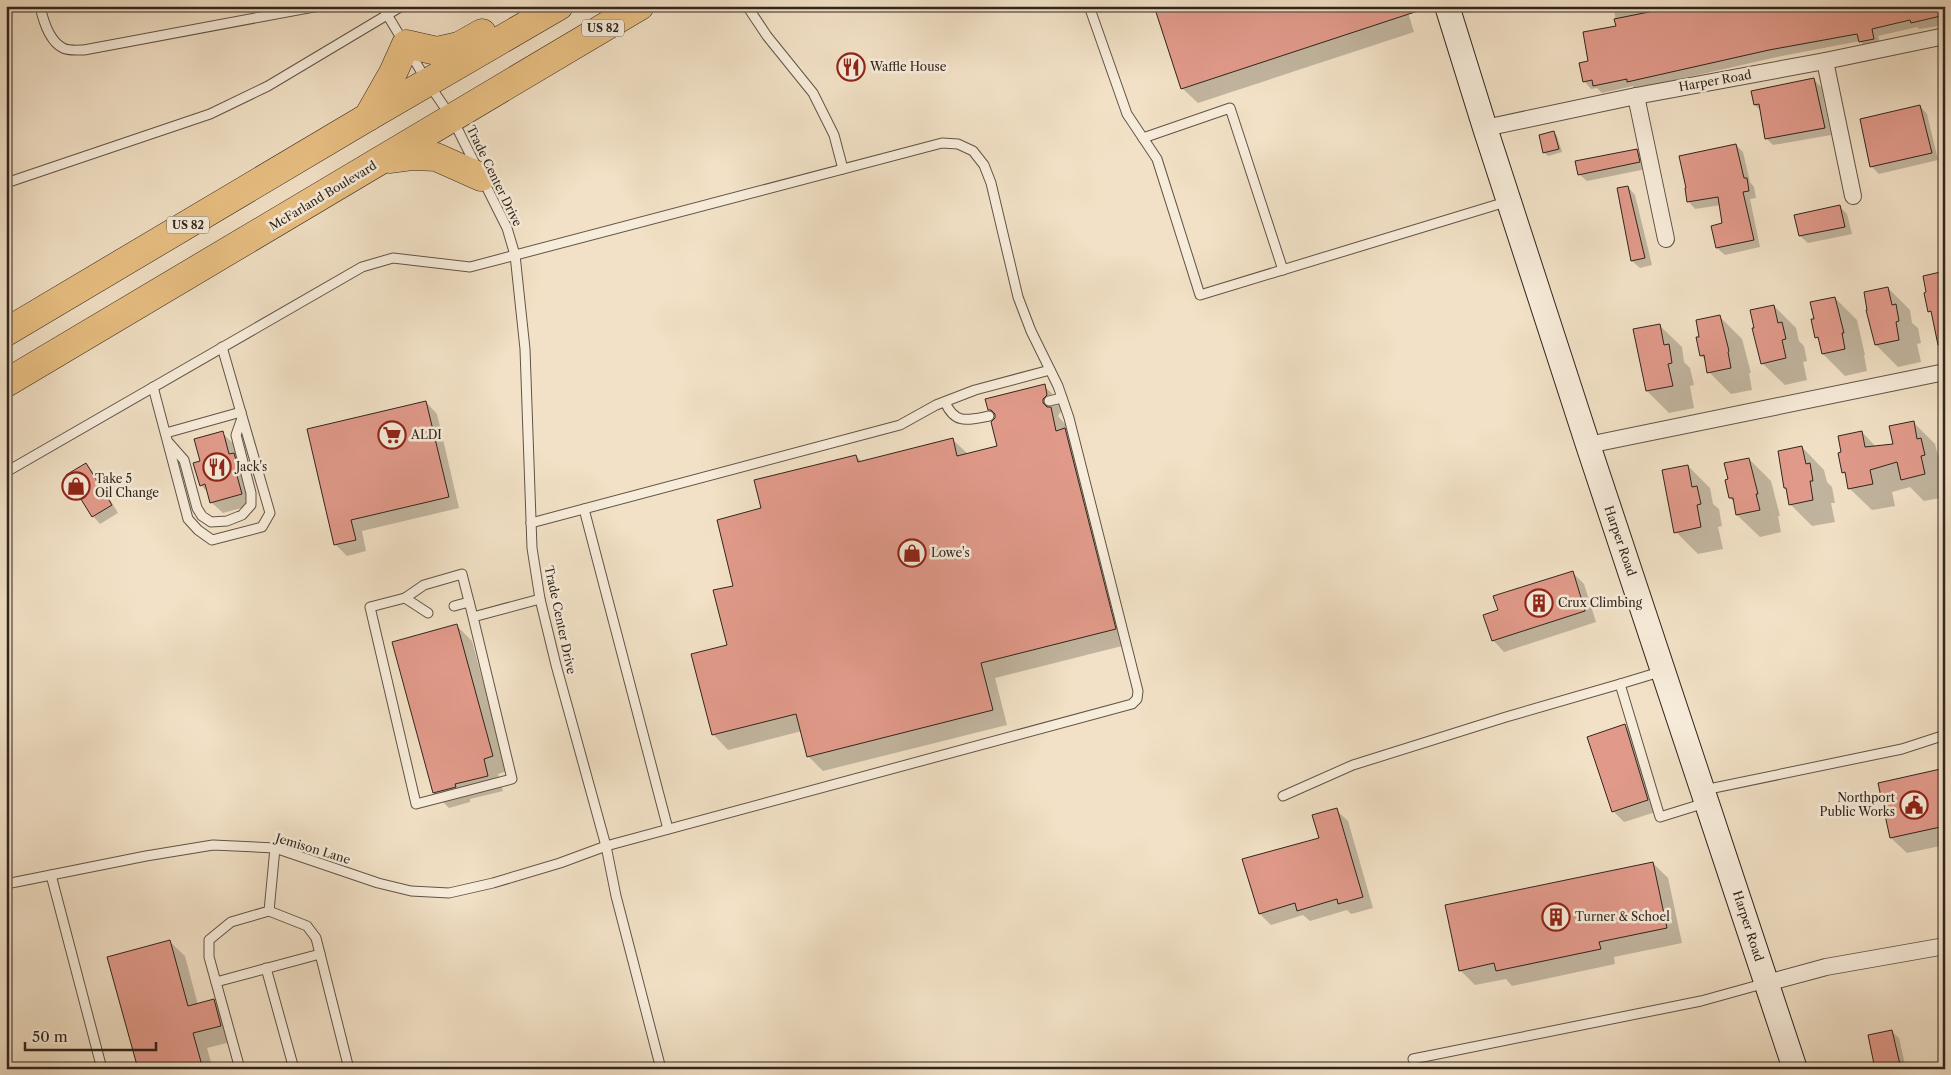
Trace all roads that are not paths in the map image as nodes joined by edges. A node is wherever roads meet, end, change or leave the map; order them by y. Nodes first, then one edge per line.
1 (40, 6) edge
2 (319, 6) edge
3 (382, 6) edge
4 (402, 6) edge
5 (530, 6) edge
6 (559, 6) edge
7 (640, 6) edge
8 (747, 6) edge
9 (1089, 6) edge
10 (1447, 6) edge
11 (386, 15) junction
12 (1945, 36) edge
13 (406, 44) junction
14 (1825, 61) junction
15 (428, 83) junction
16 (1636, 96) junction
17 (368, 117) junction
18 (452, 118) junction
19 (1485, 128) junction
20 (1143, 138) junction
21 (385, 159) junction
22 (843, 169) junction
23 (481, 176) junction
24 (6, 183) edge
25 (1853, 196) dead end
26 (1509, 201) junction
27 (1666, 238) dead end
28 (515, 255) junction
29 (1283, 270) junction
30 (6, 332) edge
31 (222, 347) junction
32 (1050, 370) junction
33 (1945, 372) edge
34 (6, 383) edge
35 (153, 387) junction
36 (1062, 398) junction
37 (1049, 401) dead end
38 (945, 402) junction
39 (242, 415) junction
40 (989, 416) dead end
41 (167, 437) junction
42 (1588, 445) junction
43 (6, 472) edge
44 (584, 509) junction
45 (531, 523) junction
46 (405, 598) junction
47 (540, 599) junction
48 (469, 602) junction
49 (454, 606) dead end
50 (428, 613) dead end
51 (473, 617) junction
52 (1664, 671) junction
53 (1620, 684) junction
54 (1945, 735) edge
55 (1283, 796) dead end
56 (1706, 796) junction
57 (668, 830) junction
58 (606, 846) junction
59 (275, 848) junction
60 (50, 876) junction
61 (6, 884) edge
62 (270, 911) junction
63 (1945, 946) edge
64 (320, 954) junction
65 (266, 968) junction
66 (216, 982) junction
67 (1767, 983) junction
68 (1413, 1059) dead end
69 (102, 1069) edge
70 (240, 1069) edge
71 (294, 1069) edge
72 (349, 1069) edge
73 (661, 1069) edge
74 (1795, 1069) edge

1 - 2 lane
3 - 11 lane, Trade Center Drive
4 - 11 lane
5 - 13 highway
6 - 15 highway, US 82
7 - 18 highway, McFarland Boulevard / US 82
8 - 22 lane
9 - 20 lane
10 - 19 street, Harper Road
11 - 13 lane, Trade Center Drive
11 - 24 lane
12 - 14 street, Harper Road
13 - 15 lane, Trade Center Drive
13 - 17 highway
14 - 16 street, Harper Road
14 - 25 street
15 - 17 highway, US 82
15 - 18 lane, Trade Center Drive
16 - 19 street, Harper Road
16 - 27 street
17 - 30 highway, US 82
18 - 21 highway, McFarland Boulevard / US 82
18 - 23 lane, Trade Center Drive
19 - 26 street, Harper Road
20 - 29 lane
20 - 29 lane
21 - 23 highway
21 - 34 highway, McFarland Boulevard / US 82
22 - 28 lane
22 - 32 lane
23 - 28 lane, Trade Center Drive
26 - 29 lane
26 - 42 street, Harper Road
28 - 31 lane
28 - 45 lane, Trade Center Drive
31 - 35 lane
31 - 39 lane
32 - 36 lane
32 - 38 lane
33 - 42 street
35 - 41 lane
35 - 43 lane
36 - 37 lane
36 - 57 lane, Jemison Lane
38 - 40 lane
38 - 44 lane
39 - 41 lane
39 - 41 lane
39 - 41 lane
42 - 52 street, Harper Road
44 - 45 lane
44 - 57 lane
45 - 47 lane, Trade Center Drive
46 - 48 lane
46 - 50 lane
46 - 51 lane
47 - 51 lane
47 - 58 lane, Trade Center Drive
48 - 49 lane
48 - 51 lane
52 - 53 lane
52 - 56 street, Harper Road
53 - 55 lane
53 - 56 lane
54 - 56 lane
56 - 67 street, Harper Road
57 - 58 lane, Jemison Lane
58 - 59 lane, Jemison Lane
58 - 73 lane, Trade Center Drive
59 - 60 lane, Jemison Lane
59 - 62 lane
60 - 61 lane, Jemison Lane
60 - 69 lane
62 - 64 lane
62 - 66 lane
63 - 67 street
64 - 65 lane
64 - 72 lane
65 - 66 lane
65 - 71 lane
66 - 70 lane
67 - 68 lane
67 - 74 street, Harper Road

